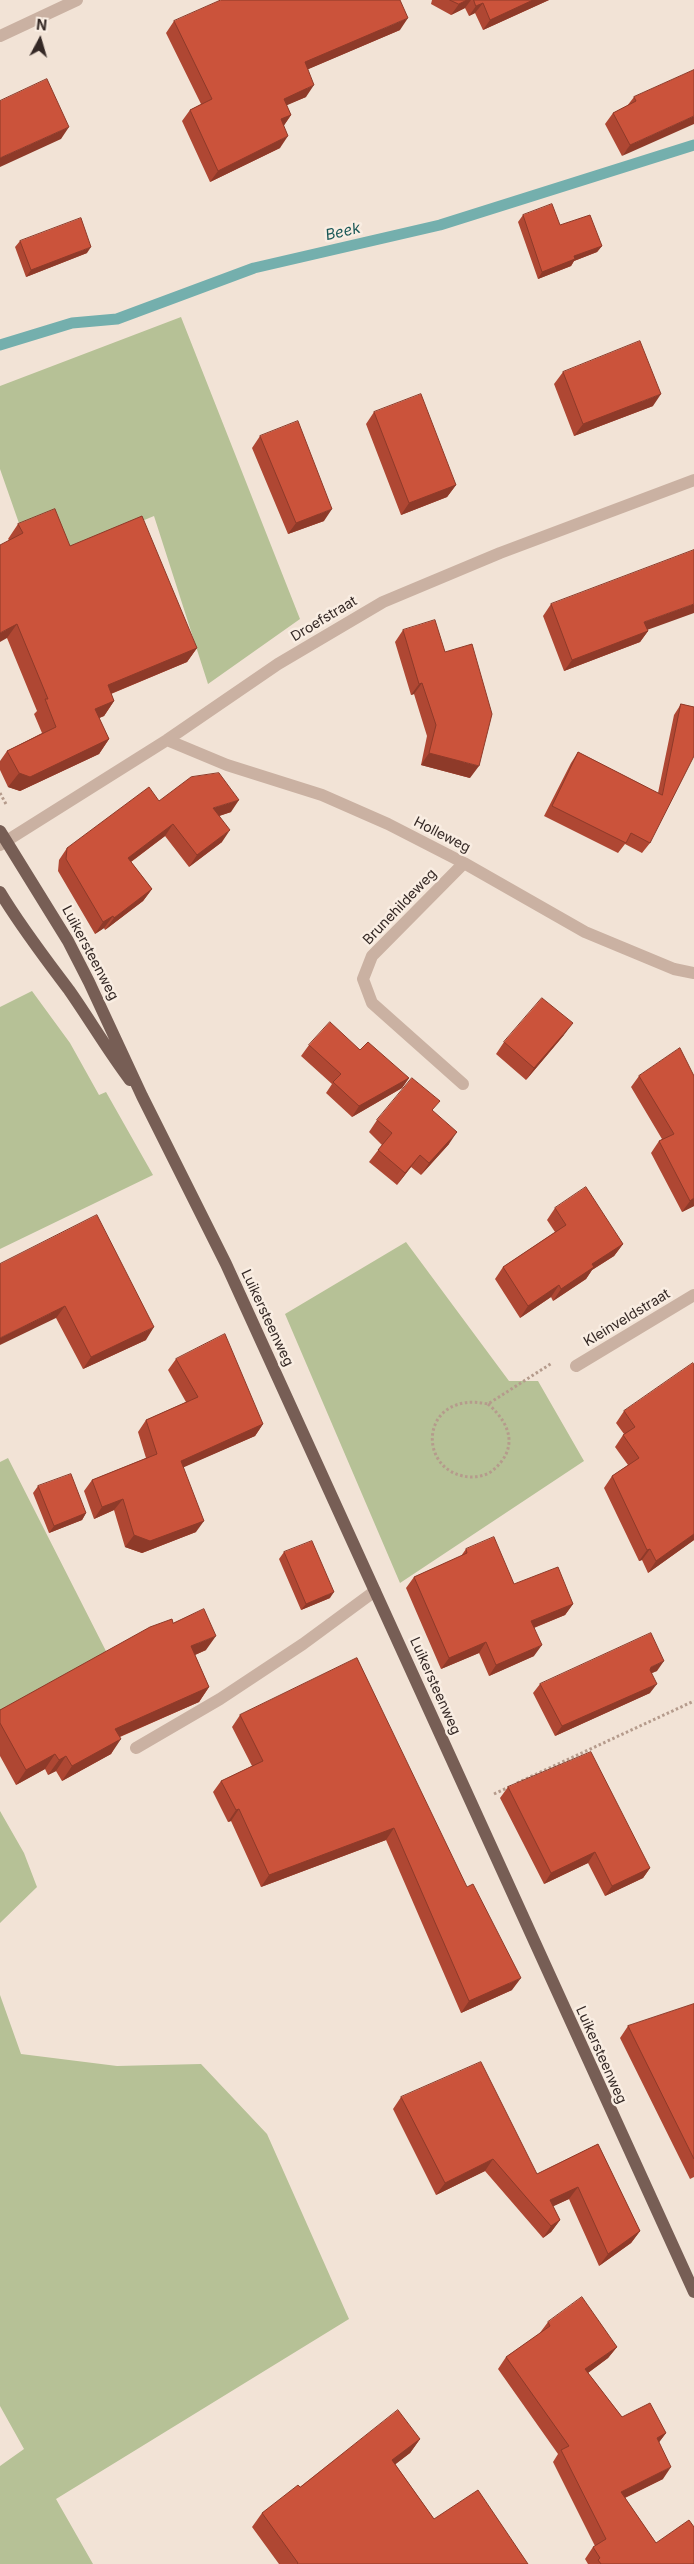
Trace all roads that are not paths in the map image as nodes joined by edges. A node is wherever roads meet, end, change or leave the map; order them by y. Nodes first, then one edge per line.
1 (77, 0) edge
2 (0, 36) edge
3 (694, 480) edge
4 (167, 740) junction
5 (2, 839) edge
6 (464, 863) junction
7 (0, 892) edge
8 (694, 973) edge
9 (463, 1084) dead end
10 (142, 1096) junction
11 (694, 1295) edge
12 (576, 1366) road end
13 (375, 1591) junction
14 (136, 1748) dead end
15 (694, 2292) edge

1 - 2 street
3 - 4 street, Droefstraat
4 - 5 street, Droefstraat
4 - 6 street, Holleweg
5 - 10 main road, Luikersteenweg
6 - 8 street, Holleweg
6 - 9 street, Brunehildeweg
7 - 10 main road, Luikersteenweg
10 - 13 main road, Luikersteenweg
11 - 12 street, Kleinveldstraat
13 - 14 street
13 - 15 main road, Luikersteenweg

